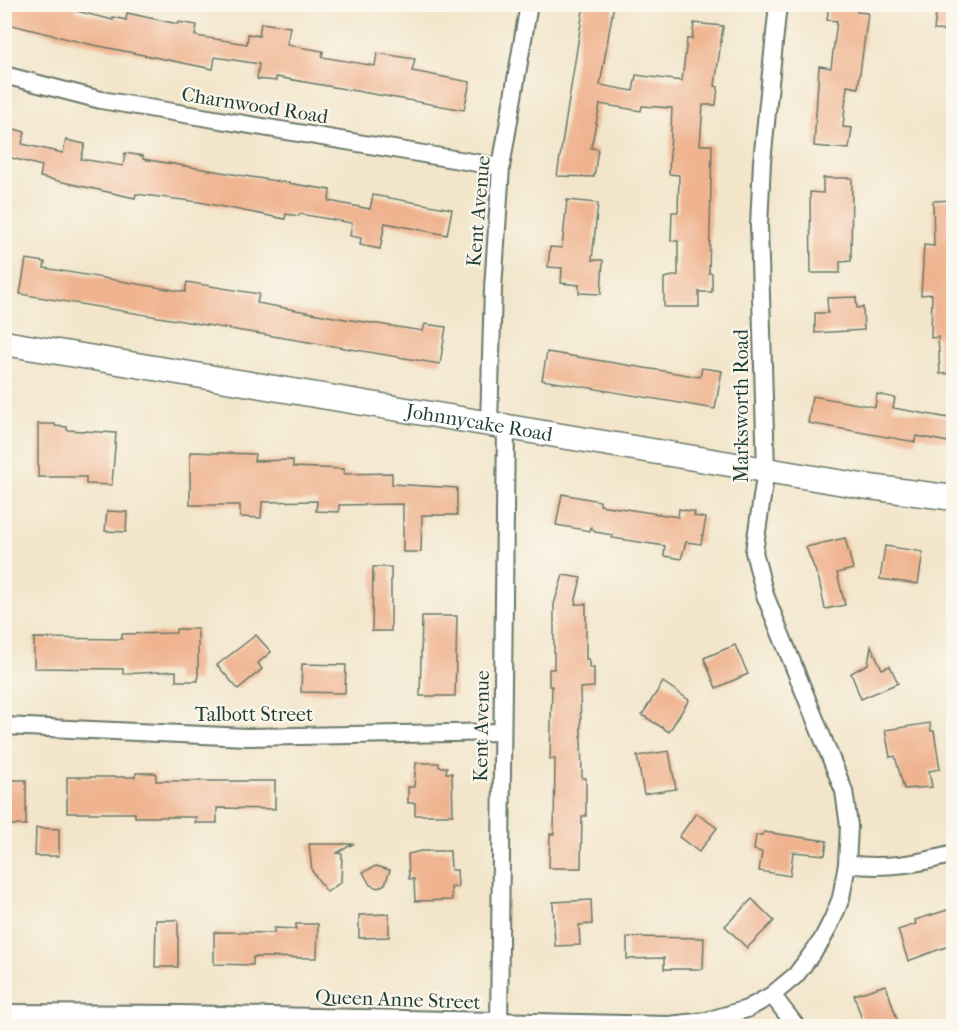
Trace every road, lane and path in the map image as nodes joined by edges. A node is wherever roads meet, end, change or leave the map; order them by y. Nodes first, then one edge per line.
1 (529, 4) edge
2 (778, 4) edge
3 (4, 75) edge
4 (501, 167) junction
5 (4, 344) edge
6 (497, 425) junction
7 (766, 470) junction
8 (954, 498) edge
9 (4, 726) edge
10 (502, 732) junction
11 (954, 854) edge
12 (847, 864) junction
13 (772, 995) junction
14 (4, 1014) edge
15 (499, 1025) edge
16 (796, 1026) edge

1 - 4 street, Kent Avenue
2 - 7 street, Marksworth Road
3 - 4 street, Charnwood Road
4 - 6 street, Kent Avenue
5 - 6 main road, Johnnycake Road
6 - 7 main road, Johnnycake Road
6 - 10 street, Kent Avenue
7 - 8 main road, Johnnycake Road
7 - 12 street, Marksworth Road
9 - 10 street, Talbott Street
10 - 15 street, Kent Avenue
11 - 12 street
12 - 13 street, Queen Anne Street
13 - 15 street, Queen Anne Street
13 - 16 street
14 - 15 street, Queen Anne Street

